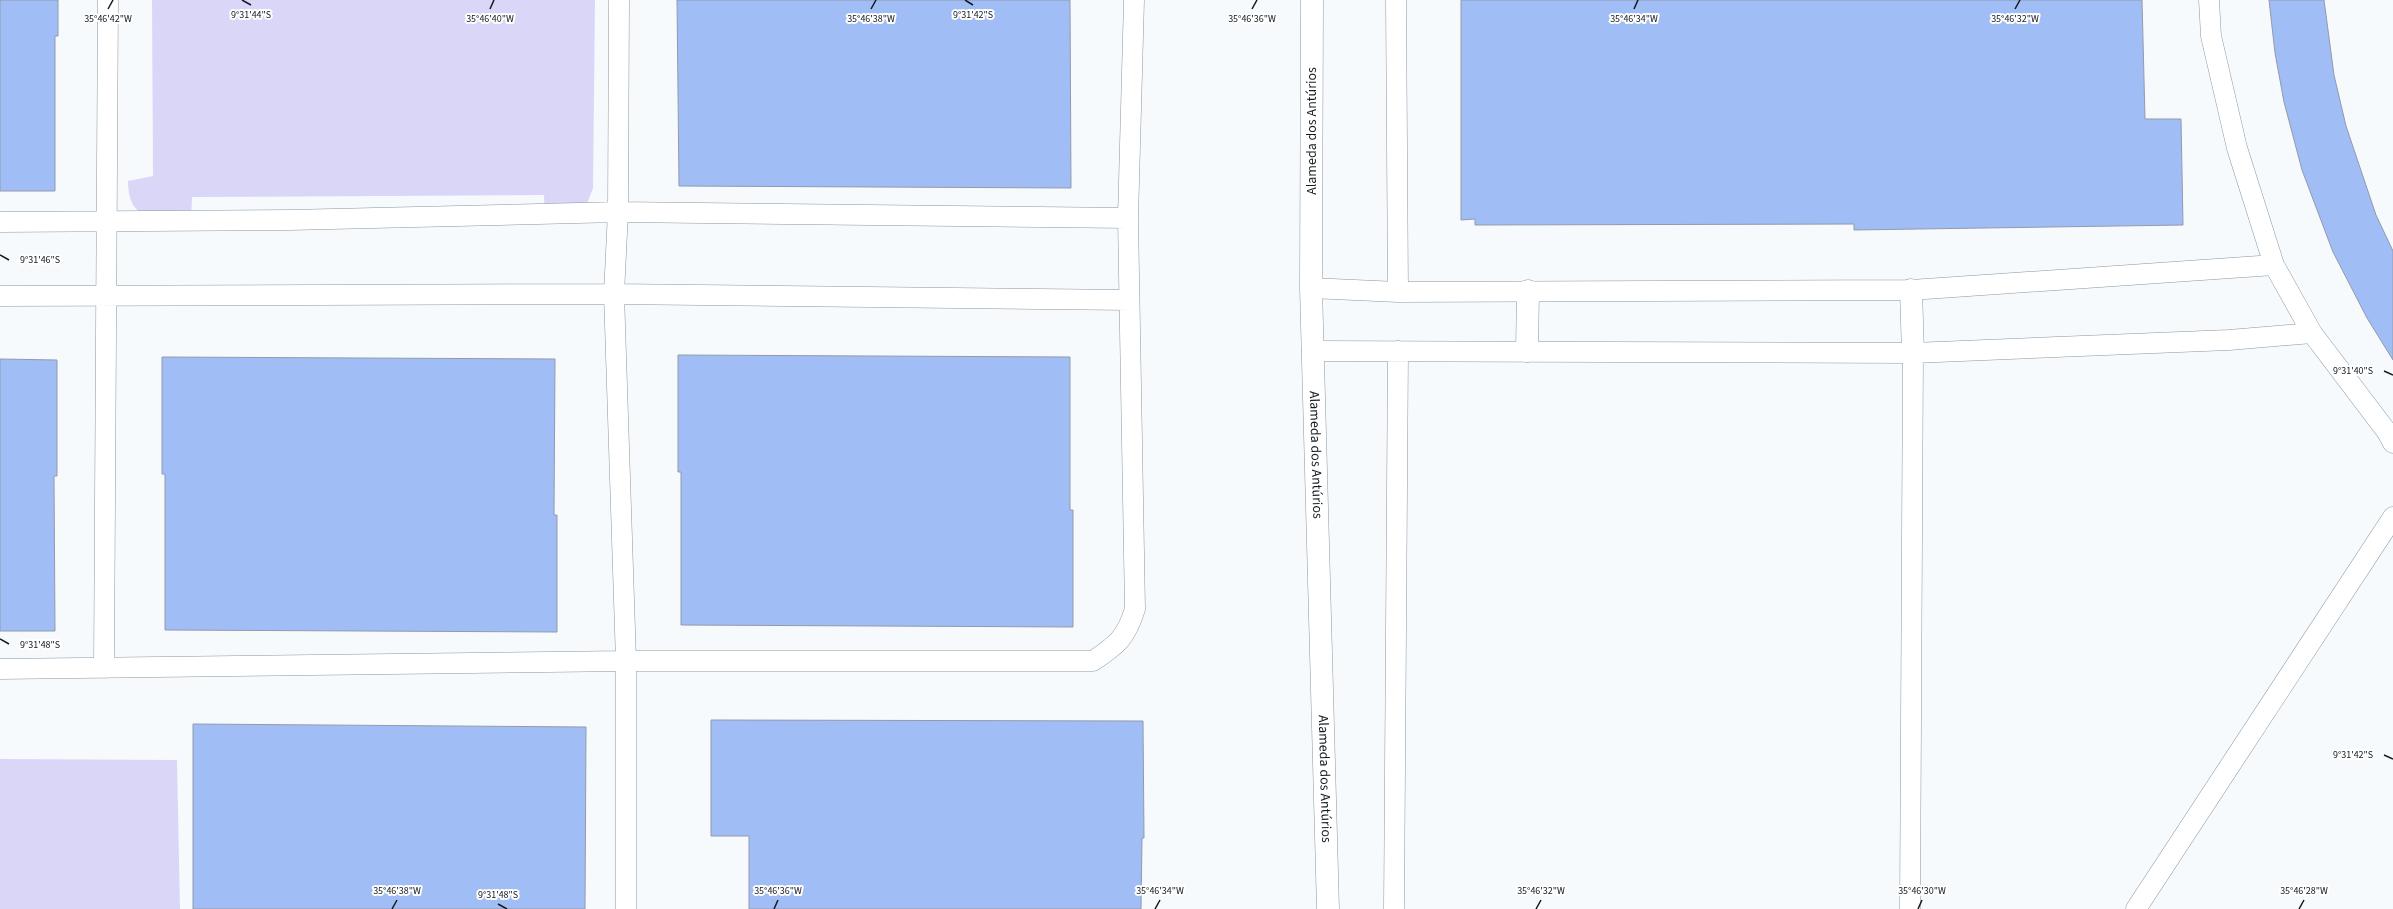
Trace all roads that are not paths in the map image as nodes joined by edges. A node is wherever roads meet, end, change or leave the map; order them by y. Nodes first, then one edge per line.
1 (108, 0) edge
2 (619, 0) edge
3 (1134, 0) edge
4 (1312, 0) edge
5 (1396, 0) edge
6 (2209, 0) edge
7 (618, 212) junction
8 (1128, 218) junction
9 (106, 220) junction
10 (0, 222) edge
11 (2274, 265) junction
12 (1311, 288) junction
13 (1911, 290) junction
14 (1528, 291) junction
15 (1398, 292) junction
16 (614, 294) junction
17 (0, 296) edge
18 (106, 296) junction
19 (1129, 300) junction
20 (2312, 333) junction
21 (1312, 351) junction
22 (1398, 351) junction
23 (1527, 351) junction
24 (1913, 353) junction
25 (2393, 443) edge
26 (2393, 516) edge
27 (626, 661) junction
28 (104, 668) junction
29 (0, 669) edge
30 (626, 909) edge
31 (1328, 909) edge
32 (1394, 909) edge
33 (1910, 909) edge
34 (2136, 909) edge

1 - 9 lane
2 - 7 lane
3 - 8 lane
4 - 12 street, Alameda dos Antúrios
5 - 15 lane
6 - 11 lane
7 - 8 lane
7 - 9 lane
7 - 16 lane
8 - 19 lane
9 - 10 lane
9 - 18 lane
11 - 13 lane
11 - 20 lane
12 - 15 lane
12 - 21 street, Alameda dos Antúrios
13 - 14 lane
13 - 24 street
14 - 15 lane
14 - 23 street
16 - 18 lane
16 - 19 lane
16 - 27 lane
17 - 18 lane
18 - 28 lane
19 - 27 lane
20 - 24 lane
20 - 25 lane
21 - 22 lane
21 - 31 street, Alameda dos Antúrios
22 - 23 lane
22 - 32 lane
23 - 24 lane
24 - 33 lane
26 - 34 lane
27 - 28 lane
27 - 30 lane
28 - 29 lane

